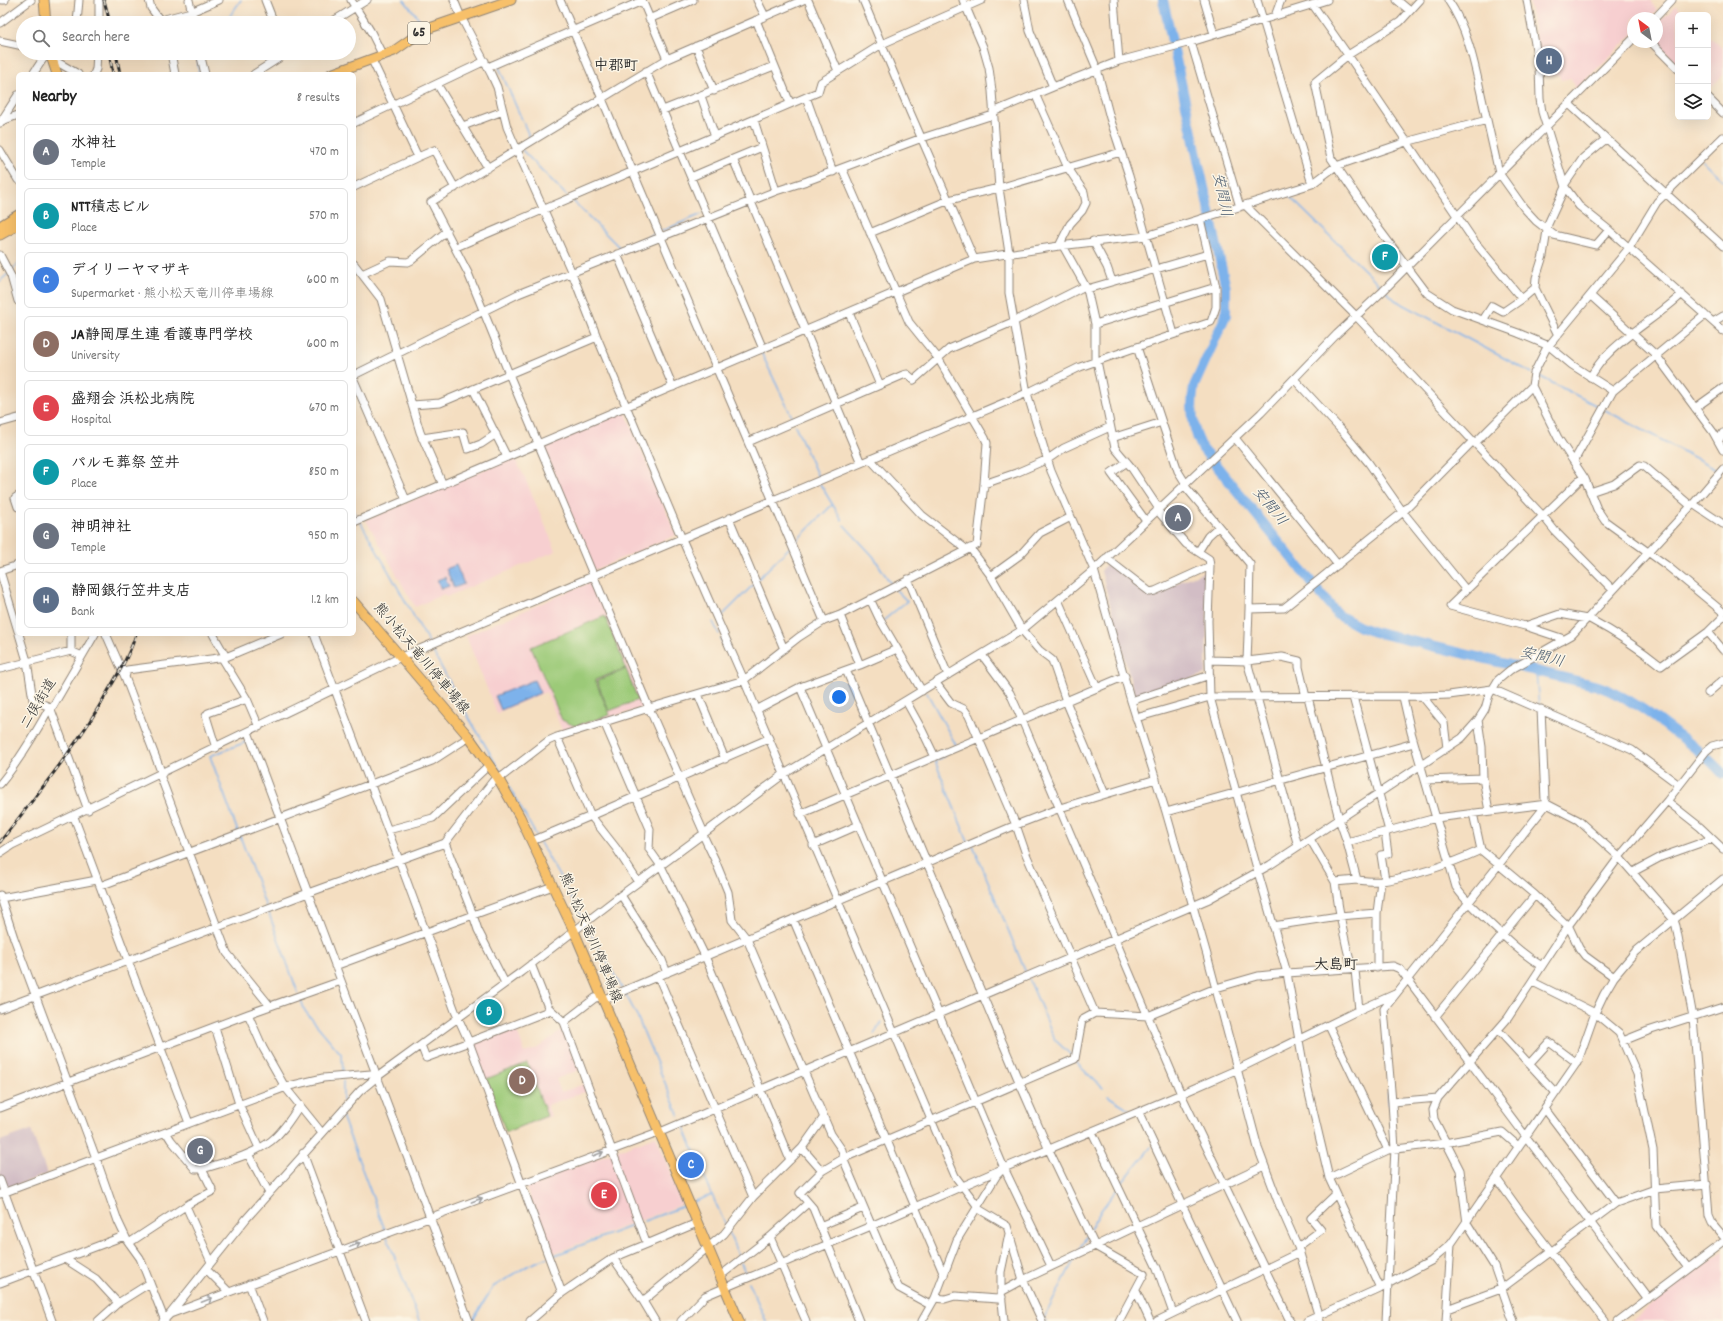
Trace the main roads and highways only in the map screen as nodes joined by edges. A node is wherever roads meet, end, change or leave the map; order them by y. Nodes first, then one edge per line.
1 (44, 0) edge
2 (511, 0) edge
3 (490, 4) edge
4 (45, 16) edge
5 (51, 60) edge
6 (56, 72) edge
7 (337, 72) edge
8 (16, 216) edge
9 (0, 226) edge
10 (16, 226) edge
11 (0, 235) edge
12 (356, 604) edge
13 (739, 1321) edge

1 - 4 main road
2 - 3 main road, 65
3 - 7 main road, 65
5 - 6 main road
8 - 9 main road
10 - 11 main road
12 - 13 main road, 熊小松天竜川停車場線

